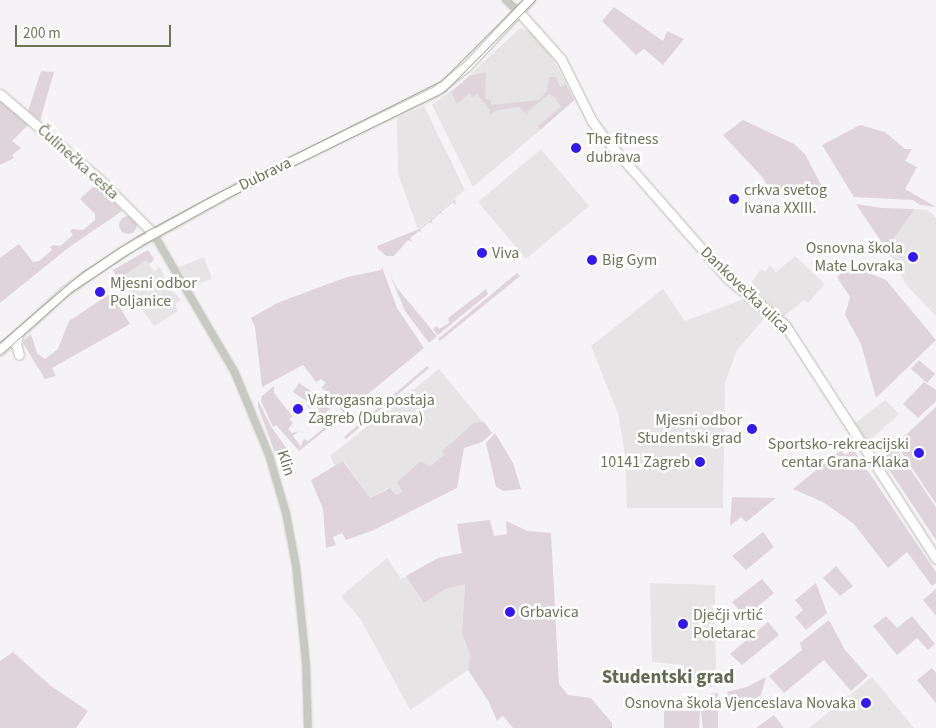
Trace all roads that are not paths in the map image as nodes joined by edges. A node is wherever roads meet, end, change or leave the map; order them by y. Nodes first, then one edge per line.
1 (506, 0) edge
2 (529, 0) edge
3 (519, 12) junction
4 (0, 94) edge
5 (153, 233) junction
6 (20, 331) junction
7 (0, 351) edge
8 (936, 558) edge
9 (308, 728) edge

1 - 3 street
2 - 3 main road, Dubrava
3 - 5 main road, Dubrava
3 - 8 main road, Dankovečka ulica
4 - 5 main road, Čulinečka cesta
5 - 6 main road, Dubrava
5 - 9 street, Klin
6 - 7 main road, Dubrava
6 - 7 main road

